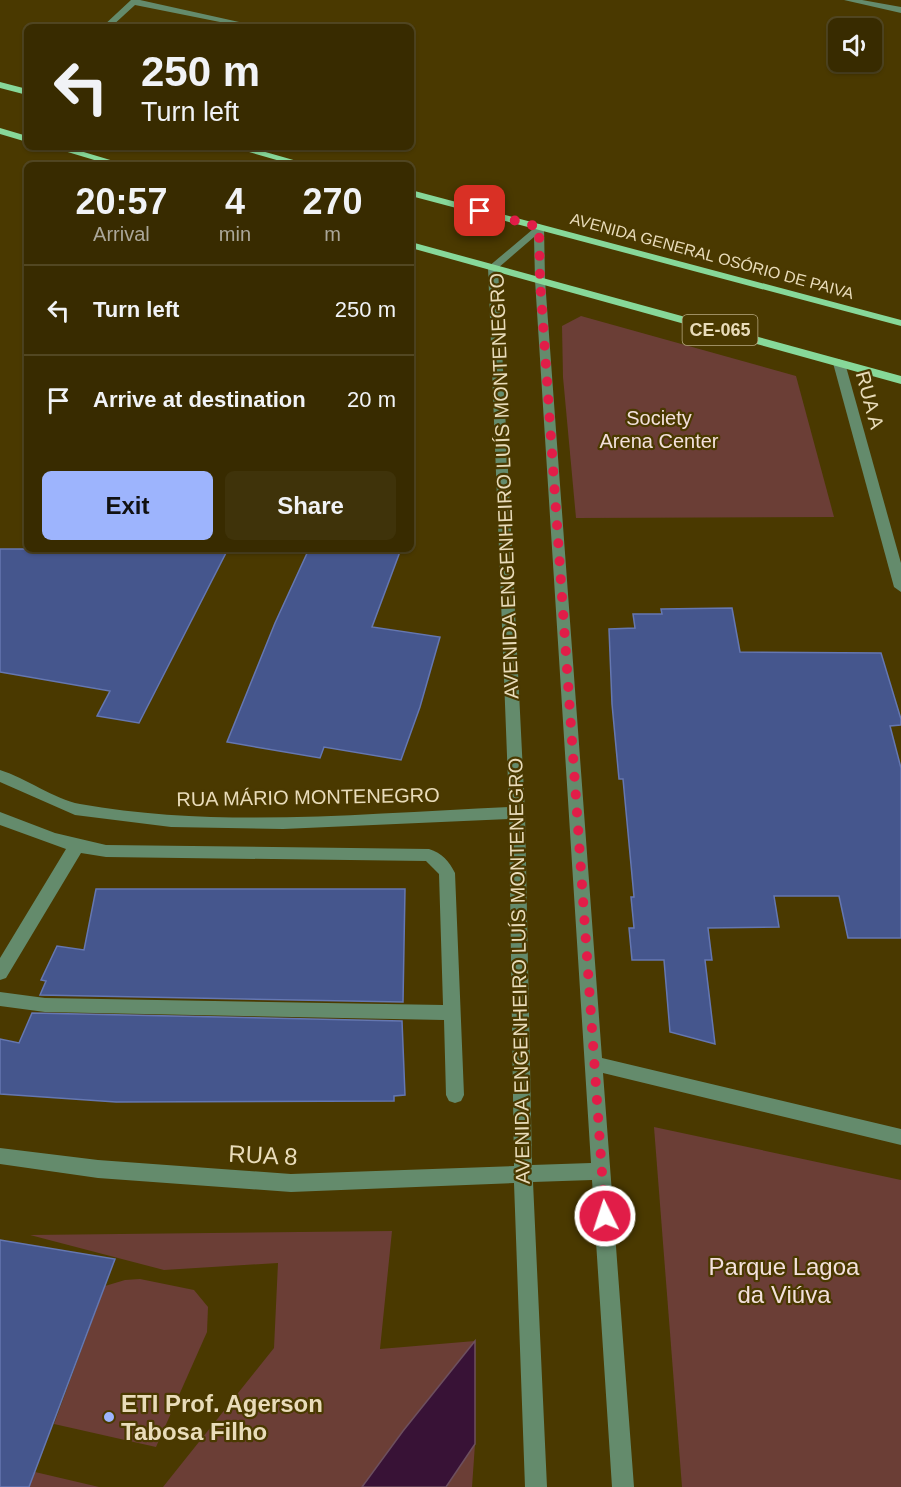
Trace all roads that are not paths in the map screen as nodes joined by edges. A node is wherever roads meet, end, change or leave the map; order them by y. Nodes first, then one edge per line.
1 (848, 0) edge
2 (134, 1) edge
3 (901, 10) edge
4 (109, 24) edge
5 (244, 24) edge
6 (0, 85) edge
7 (24, 91) edge
8 (0, 132) edge
9 (24, 138) edge
10 (67, 150) edge
11 (248, 150) edge
12 (111, 162) edge
13 (294, 162) edge
14 (414, 193) edge
15 (539, 227) junction
16 (414, 246) edge
17 (493, 267) junction
18 (540, 280) junction
19 (901, 323) edge
20 (839, 363) junction
21 (901, 380) edge
22 (901, 587) edge
23 (0, 776) edge
24 (516, 813) junction
25 (0, 818) edge
26 (76, 847) junction
27 (0, 973) edge
28 (0, 999) edge
29 (452, 1013) junction
30 (593, 1063) junction
31 (455, 1095) dead end
32 (901, 1137) edge
33 (0, 1156) edge
34 (602, 1171) junction
35 (523, 1172) junction
36 (536, 1487) edge
37 (623, 1487) edge

1 - 3 street
2 - 4 street
2 - 5 street
6 - 7 main road
8 - 9 main road
10 - 12 main road
11 - 13 main road
14 - 15 main road, AVENIDA GENERAL OSÓRIO DE PAIVA / CE-065
15 - 17 street, AVENIDA ENGENHEIRO LUÍS MONTENEGRO
15 - 18 street
15 - 19 main road, AVENIDA GENERAL OSÓRIO DE PAIVA / CE-065
16 - 17 main road, CE-065
17 - 18 main road, CE-065
17 - 24 street, AVENIDA ENGENHEIRO LUÍS MONTENEGRO
18 - 20 main road, CE-065
18 - 30 street
20 - 21 main road, CE-065
20 - 22 street, RUA A
23 - 24 street, RUA MÁRIO MONTENEGRO
24 - 35 street, AVENIDA ENGENHEIRO LUÍS MONTENEGRO
25 - 26 street
26 - 27 street
26 - 29 street
28 - 29 street
29 - 31 street
30 - 32 street
30 - 34 street
33 - 35 street, RUA 8
34 - 35 street, RUA 8
34 - 37 street
35 - 36 street, AVENIDA ENGENHEIRO LUÍS MONTENEGRO

